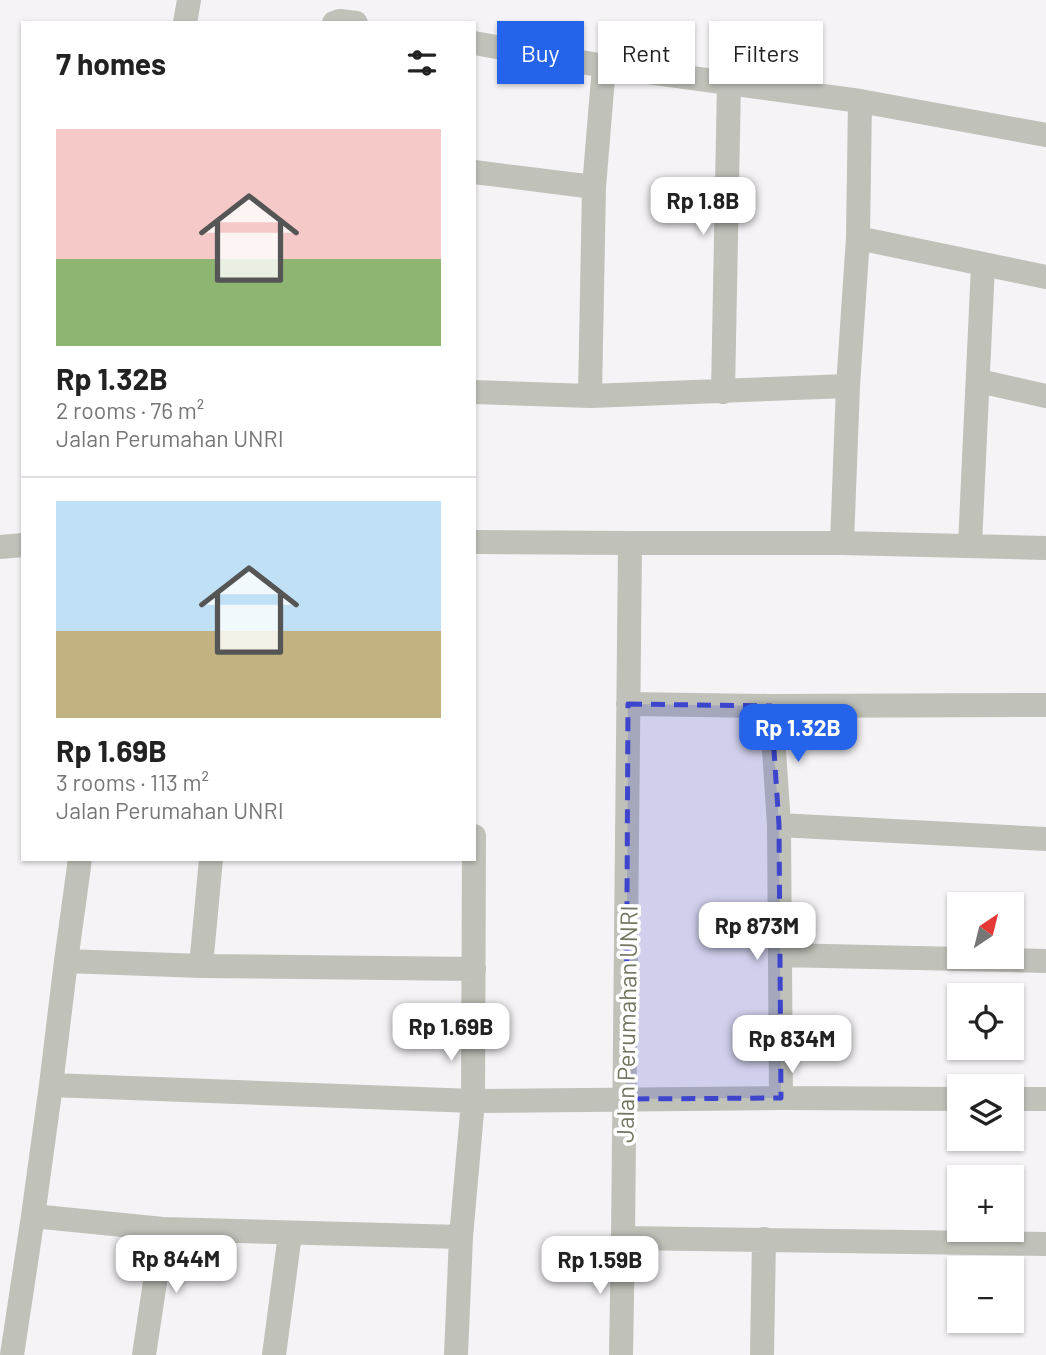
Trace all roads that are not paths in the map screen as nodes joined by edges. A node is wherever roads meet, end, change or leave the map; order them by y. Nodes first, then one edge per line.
1 (189, 0) edge
2 (186, 21) edge
3 (476, 43) edge
4 (598, 65) edge
5 (603, 84) edge
6 (729, 84) edge
7 (736, 84) edge
8 (860, 101) junction
9 (1046, 135) edge
10 (476, 172) edge
11 (594, 187) junction
12 (858, 238) junction
13 (983, 265) junction
14 (1046, 277) edge
15 (979, 381) junction
16 (848, 386) junction
17 (476, 392) edge
18 (723, 392) junction
19 (590, 396) junction
20 (1046, 396) edge
21 (476, 542) edge
22 (842, 543) junction
23 (630, 544) junction
24 (21, 545) edge
25 (970, 545) junction
26 (0, 547) edge
27 (1046, 548) edge
28 (628, 704) junction
29 (1046, 705) edge
30 (771, 706) junction
31 (779, 825) junction
32 (1046, 839) edge
33 (80, 861) edge
34 (211, 861) edge
35 (475, 861) edge
36 (780, 954) junction
37 (66, 961) junction
38 (1046, 961) edge
39 (201, 966) junction
40 (474, 969) junction
41 (51, 1085) junction
42 (781, 1098) junction
43 (626, 1099) junction
44 (947, 1099) edge
45 (1024, 1099) edge
46 (1046, 1099) edge
47 (473, 1101) junction
48 (33, 1216) junction
49 (163, 1229) junction
50 (290, 1234) junction
51 (461, 1237) junction
52 (623, 1238) junction
53 (764, 1239) junction
54 (1046, 1244) edge
55 (12, 1355) edge
56 (144, 1355) edge
57 (274, 1355) edge
58 (456, 1355) edge
59 (621, 1355) edge
60 (762, 1355) edge

1 - 2 street
3 - 4 street
5 - 11 street
6 - 18 street
7 - 8 street
8 - 9 street
8 - 12 street
10 - 11 street
11 - 19 street
12 - 13 street
12 - 16 street
13 - 14 street
13 - 15 street
15 - 20 street
15 - 25 street
16 - 18 street
16 - 22 street
17 - 19 street
18 - 19 street
21 - 23 street
22 - 23 street
22 - 25 street
23 - 28 street, Jalan Perumahan UNRI
24 - 26 street
25 - 27 street
28 - 30 street
28 - 43 street, Jalan Perumahan UNRI
29 - 30 street
30 - 31 street
31 - 32 street
31 - 36 street
33 - 37 street
34 - 39 street
35 - 40 street
36 - 38 street
36 - 42 street
37 - 39 street
37 - 41 street
39 - 40 street
40 - 47 street
41 - 47 street
41 - 48 street
42 - 43 street
42 - 44 street
43 - 47 street
43 - 52 street, Jalan Perumahan UNRI
45 - 46 street
47 - 51 street
48 - 49 street
48 - 55 street
49 - 50 street
49 - 56 street
50 - 51 street
50 - 57 street
51 - 58 street
52 - 53 street
52 - 59 street, Jalan Perumahan UNRI
53 - 54 street
53 - 60 street

